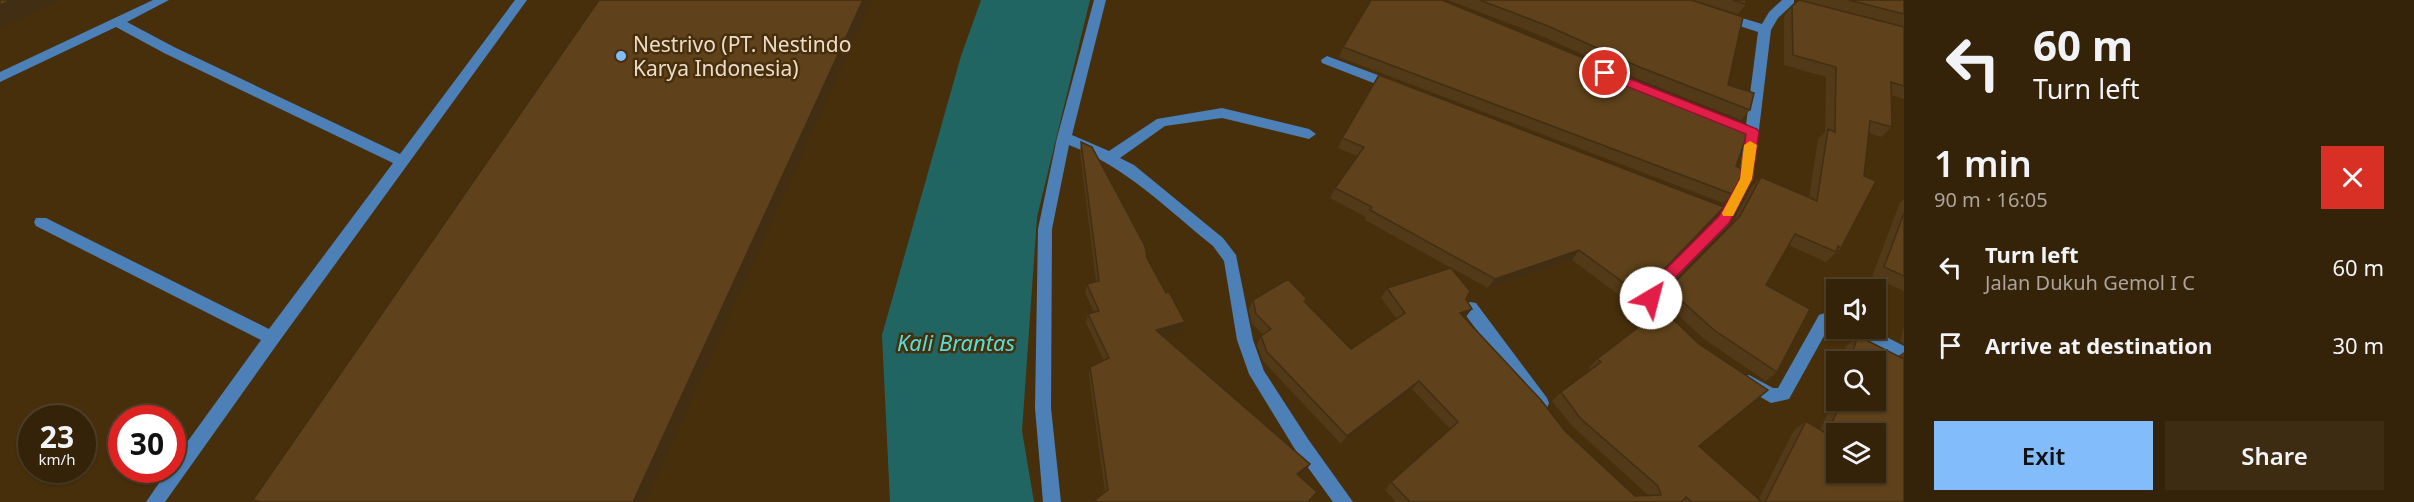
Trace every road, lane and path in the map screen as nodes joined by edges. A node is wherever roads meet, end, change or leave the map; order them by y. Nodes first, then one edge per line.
1 (163, 0) edge
2 (521, 0) edge
3 (1100, 0) edge
4 (1792, 3) edge
5 (1714, 14) edge
6 (117, 22) junction
7 (1765, 30) junction
8 (1328, 60) dead end
9 (0, 77) edge
10 (1405, 90) edge
11 (1309, 134) dead end
12 (1064, 138) junction
13 (1111, 157) junction
14 (403, 162) junction
15 (41, 222) dead end
16 (1470, 308) edge
17 (1668, 319) edge
18 (1826, 320) edge
19 (272, 338) junction
20 (1875, 339) edge
21 (1904, 354) edge
22 (1734, 371) edge
23 (1550, 415) edge
24 (155, 502) edge
25 (1052, 502) edge
26 (1344, 502) edge

1 - 6 street
2 - 14 street
3 - 12 street
4 - 7 street
5 - 7 street
6 - 9 street
6 - 14 street
7 - 17 street
8 - 10 street
11 - 13 street
12 - 13 street
12 - 25 street
13 - 26 street
14 - 19 street
15 - 19 street
16 - 23 street
18 - 22 street
19 - 24 street
20 - 21 street

